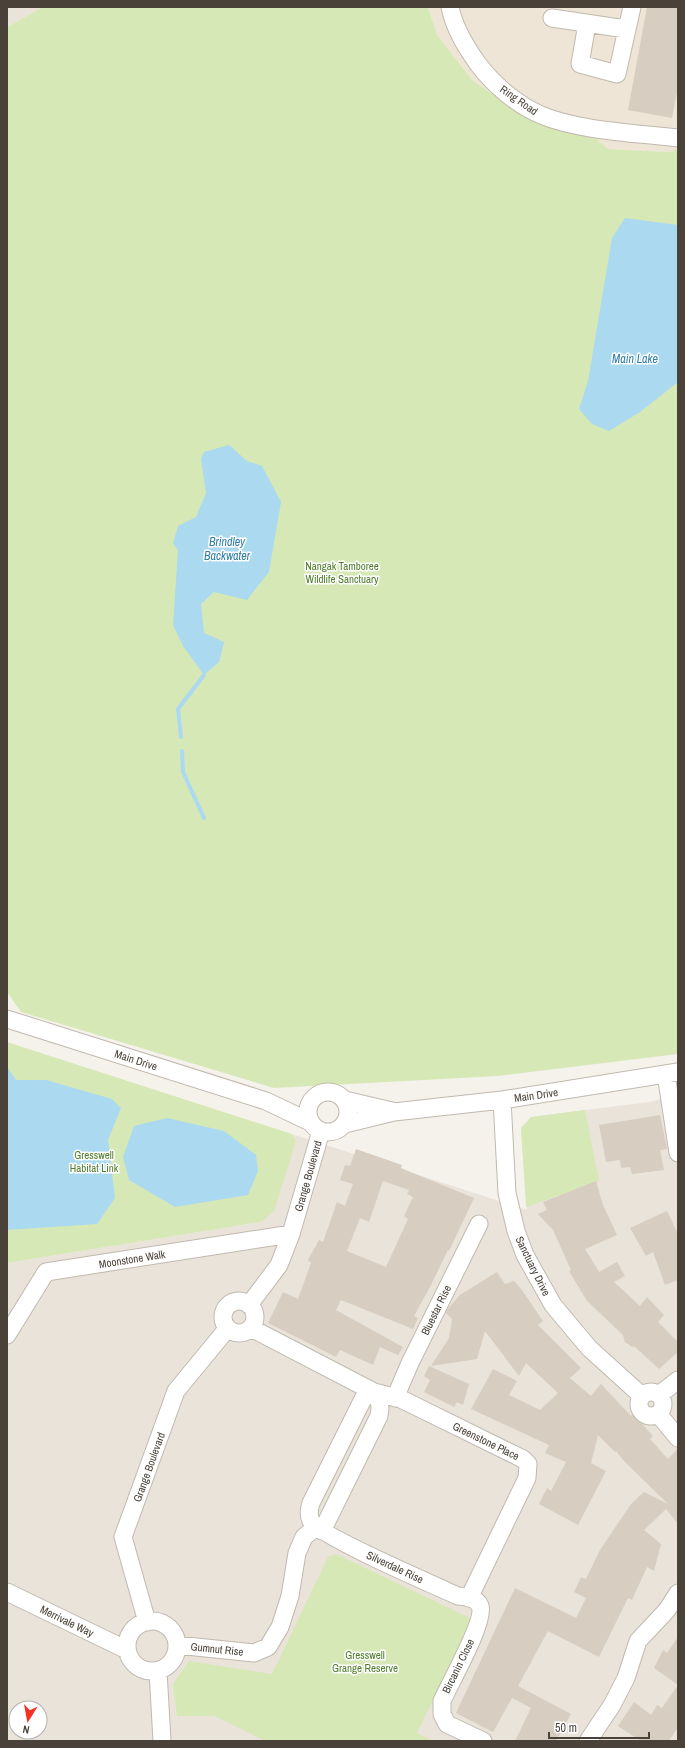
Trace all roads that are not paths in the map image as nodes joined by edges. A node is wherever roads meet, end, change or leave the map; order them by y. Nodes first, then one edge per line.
1 (450, 7) edge
2 (632, 7) edge
3 (552, 18) dead end
4 (587, 24) junction
5 (626, 29) junction
6 (678, 138) edge
7 (7, 1019) edge
8 (672, 1073) edge
9 (345, 1100) junction
10 (502, 1100) junction
11 (266, 1101) junction
12 (311, 1101) junction
13 (394, 1112) junction
14 (345, 1124) junction
15 (316, 1126) junction
16 (678, 1153) edge
17 (479, 1224) dead end
18 (290, 1234) junction
19 (249, 1305) junction
20 (251, 1328) junction
21 (227, 1329) junction
22 (7, 1335) edge
23 (678, 1380) edge
24 (371, 1390) junction
25 (659, 1395) junction
26 (642, 1396) junction
27 (395, 1398) junction
28 (658, 1415) junction
29 (678, 1438) edge
30 (319, 1529) junction
31 (7, 1592) edge
32 (678, 1593) edge
33 (469, 1598) junction
34 (147, 1622) junction
35 (177, 1645) junction
36 (127, 1650) junction
37 (158, 1671) junction
38 (162, 1741) edge
39 (483, 1741) edge
40 (588, 1741) edge

1 - 6 street, Ring Road
2 - 5 street
3 - 4 street
4 - 5 street
4 - 5 street
7 - 11 street, Main Drive
8 - 10 street, Main Drive
8 - 16 street
9 - 12 street
9 - 13 street, Main Drive
9 - 14 street
10 - 13 street, Main Drive
10 - 26 street, Sanctuary Drive
11 - 12 street, Main Drive
11 - 15 street, Main Drive
12 - 15 street
13 - 14 street, Main Drive
14 - 15 street
15 - 18 street, Grange Boulevard
17 - 27 street, Bluestar Rise
18 - 19 street, Grange Boulevard
18 - 22 street, Moonstone Walk
19 - 20 street
19 - 21 street
20 - 21 street
20 - 24 street
21 - 34 street, Grange Boulevard
23 - 25 street
24 - 27 street, Greenstone Place
24 - 30 street
24 - 30 street
25 - 26 street
25 - 28 street
26 - 28 street
27 - 33 street, Greenstone Place
28 - 29 street
30 - 33 street, Silverdale Rise
30 - 35 street, Gumnut Rise
31 - 36 street, Merrivale Way
32 - 40 street
33 - 39 street, Bircanin Close
34 - 35 street
34 - 36 street
35 - 37 street
36 - 37 street
37 - 38 street

